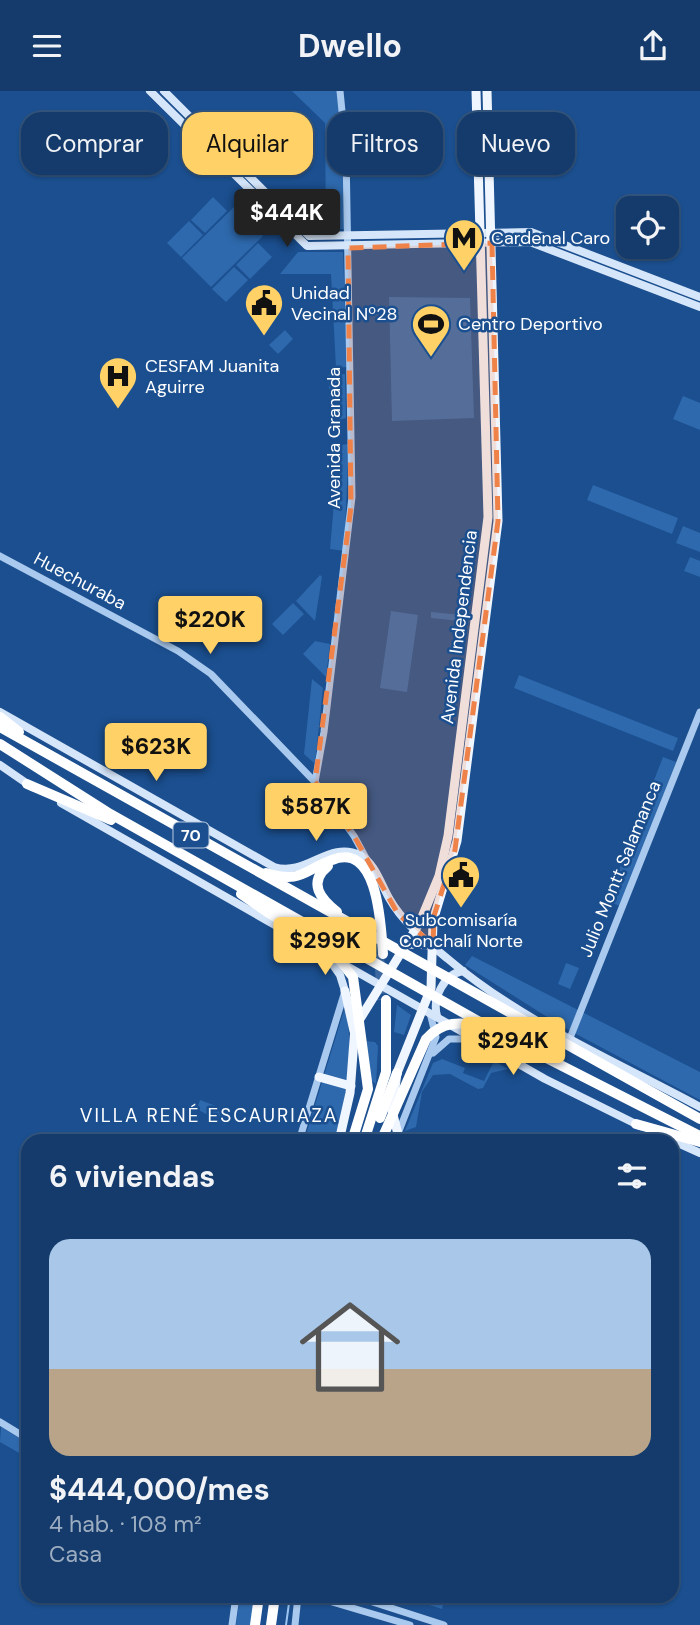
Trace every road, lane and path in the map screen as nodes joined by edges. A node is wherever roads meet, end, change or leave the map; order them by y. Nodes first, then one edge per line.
1 (150, 91) edge
2 (164, 91) edge
3 (340, 91) edge
4 (476, 91) edge
5 (486, 91) edge
6 (421, 235) junction
7 (348, 237) junction
8 (487, 238) junction
9 (422, 245) junction
10 (348, 248) junction
11 (700, 297) edge
12 (700, 307) edge
13 (0, 555) edge
14 (700, 712) edge
15 (0, 715) edge
16 (0, 727) edge
17 (0, 744) edge
18 (36, 746) junction
19 (0, 765) edge
20 (315, 782) junction
21 (27, 784) junction
22 (354, 836) junction
23 (151, 837) junction
24 (344, 851) junction
25 (367, 860) junction
26 (242, 864) junction
27 (213, 872) junction
28 (354, 927) junction
29 (415, 931) junction
30 (408, 944) junction
31 (433, 946) junction
32 (323, 953) junction
33 (463, 971) junction
34 (366, 977) junction
35 (381, 984) junction
36 (345, 991) junction
37 (430, 1012) junction
38 (354, 1031) junction
39 (499, 1033) junction
40 (570, 1038) junction
41 (475, 1039) junction
42 (428, 1059) junction
43 (397, 1073) junction
44 (319, 1077) junction
45 (351, 1086) junction
46 (700, 1107) edge
47 (700, 1119) edge
48 (636, 1124) junction
49 (301, 1134) edge
50 (341, 1134) edge
51 (354, 1134) edge
52 (360, 1134) edge
53 (366, 1134) edge
54 (374, 1134) edge
55 (384, 1134) edge
56 (396, 1134) edge
57 (398, 1134) edge
58 (658, 1134) edge
59 (672, 1134) edge
60 (679, 1136) edge
61 (700, 1136) edge
62 (700, 1142) edge
63 (679, 1143) edge
64 (700, 1153) edge
65 (0, 1422) edge
66 (21, 1435) edge
67 (235, 1603) edge
68 (258, 1603) edge
69 (274, 1603) edge
70 (297, 1603) edge
71 (338, 1603) edge
72 (374, 1603) edge
73 (345, 1605) joint
74 (232, 1625) edge
75 (255, 1625) edge
76 (271, 1625) edge
77 (295, 1625) edge
78 (410, 1625) edge
79 (444, 1625) edge

1 - 10 main road
2 - 7 main road
3 - 7 street, Avenida Granada
4 - 8 main road, Avenida Independencia
5 - 8 main road, Avenida Independencia
6 - 7 main road
6 - 8 main road
6 - 9 main road
7 - 10 street, Avenida Granada
8 - 9 main road
8 - 11 main road
8 - 12 main road
8 - 29 main road, Avenida Independencia
8 - 31 main road, Avenida Independencia
9 - 10 main road
10 - 20 street, Avenida Granada
13 - 20 street, Huechuraba
14 - 40 street, Julio Montt Salamanca
15 - 18 highway
15 - 24 main road
16 - 18 highway, 70
17 - 23 highway, 70
18 - 26 highway, 70
19 - 21 main road
20 - 22 street, Huechuraba
21 - 23 highway
21 - 32 main road
22 - 24 street
22 - 25 street, Huechuraba
23 - 27 highway, 70
24 - 25 main road
25 - 29 main road
26 - 28 highway, 70
26 - 28 highway
27 - 39 highway, 70
27 - 51 highway
28 - 47 highway, 70
29 - 30 main road, Avenida Independencia
29 - 31 main road
30 - 31 main road
30 - 35 main road, Avenida Independencia
31 - 33 main road
31 - 37 main road, Avenida Independencia
32 - 34 main road
32 - 36 main road
33 - 37 main road
33 - 40 main road
34 - 35 main road
34 - 36 street
35 - 37 main road
35 - 38 main road, Avenida Independencia
36 - 38 main road
36 - 44 street
37 - 41 main road
37 - 42 street
37 - 43 main road, Avenida Independencia
38 - 45 main road, Avenida Independencia
39 - 55 highway
39 - 61 highway, 70
40 - 46 main road
41 - 42 street
41 - 48 main road
42 - 57 street
43 - 54 highway
43 - 56 main road, Avenida Independencia
44 - 45 main road
44 - 49 street
45 - 50 main road, Avenida Independencia
48 - 58 main road
48 - 59 highway
52 - 53 highway
60 - 62 highway
63 - 64 main road
65 - 66 street
67 - 74 street
68 - 75 highway
69 - 76 highway
70 - 77 street
71 - 73 street
72 - 79 street
73 - 78 street

